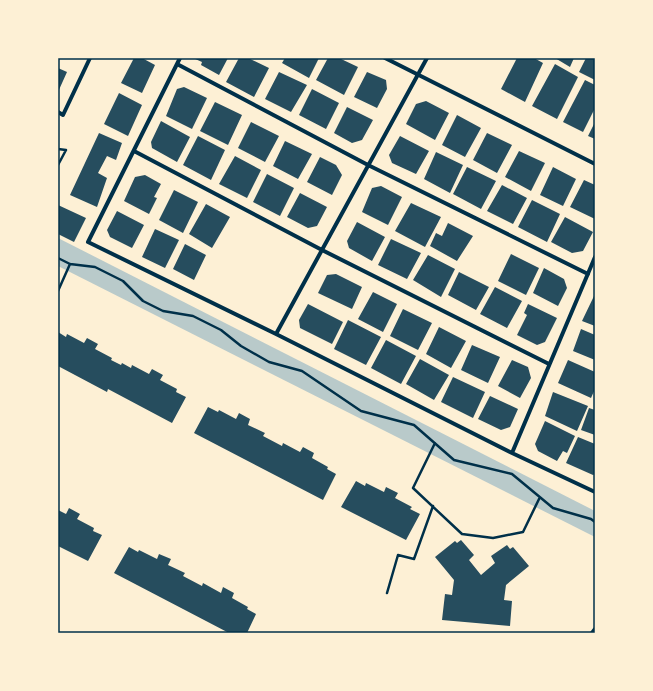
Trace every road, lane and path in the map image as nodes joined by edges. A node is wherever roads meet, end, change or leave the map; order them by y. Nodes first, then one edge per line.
1 (90, 58) edge
2 (180, 58) edge
3 (385, 58) edge
4 (427, 58) edge
5 (177, 64) junction
6 (418, 75) junction
7 (58, 112) edge
8 (58, 149) edge
9 (134, 151) junction
10 (595, 164) edge
11 (58, 165) edge
12 (368, 165) junction
13 (322, 250) junction
14 (595, 257) edge
15 (58, 258) edge
16 (70, 264) junction
17 (588, 274) junction
18 (58, 291) edge
19 (276, 334) junction
20 (549, 364) junction
21 (435, 443) junction
22 (512, 453) junction
23 (595, 492) edge
24 (540, 497) junction
25 (433, 506) junction
26 (595, 522) edge
27 (387, 592) dead end
28 (595, 629) edge
29 (592, 633) edge

1 - 7 street
2 - 5 street
3 - 6 street
4 - 6 street
5 - 9 street
5 - 12 street
6 - 10 street
6 - 12 street
8 - 11 path
9 - 13 street
9 - 19 street
12 - 13 street
12 - 17 street
13 - 19 street
13 - 20 street
14 - 17 street
15 - 16 path
16 - 18 path
16 - 21 path
17 - 20 street
19 - 22 street
20 - 22 street
21 - 24 path
21 - 25 path
22 - 23 street
24 - 25 path
24 - 26 path
25 - 27 path
28 - 29 street

